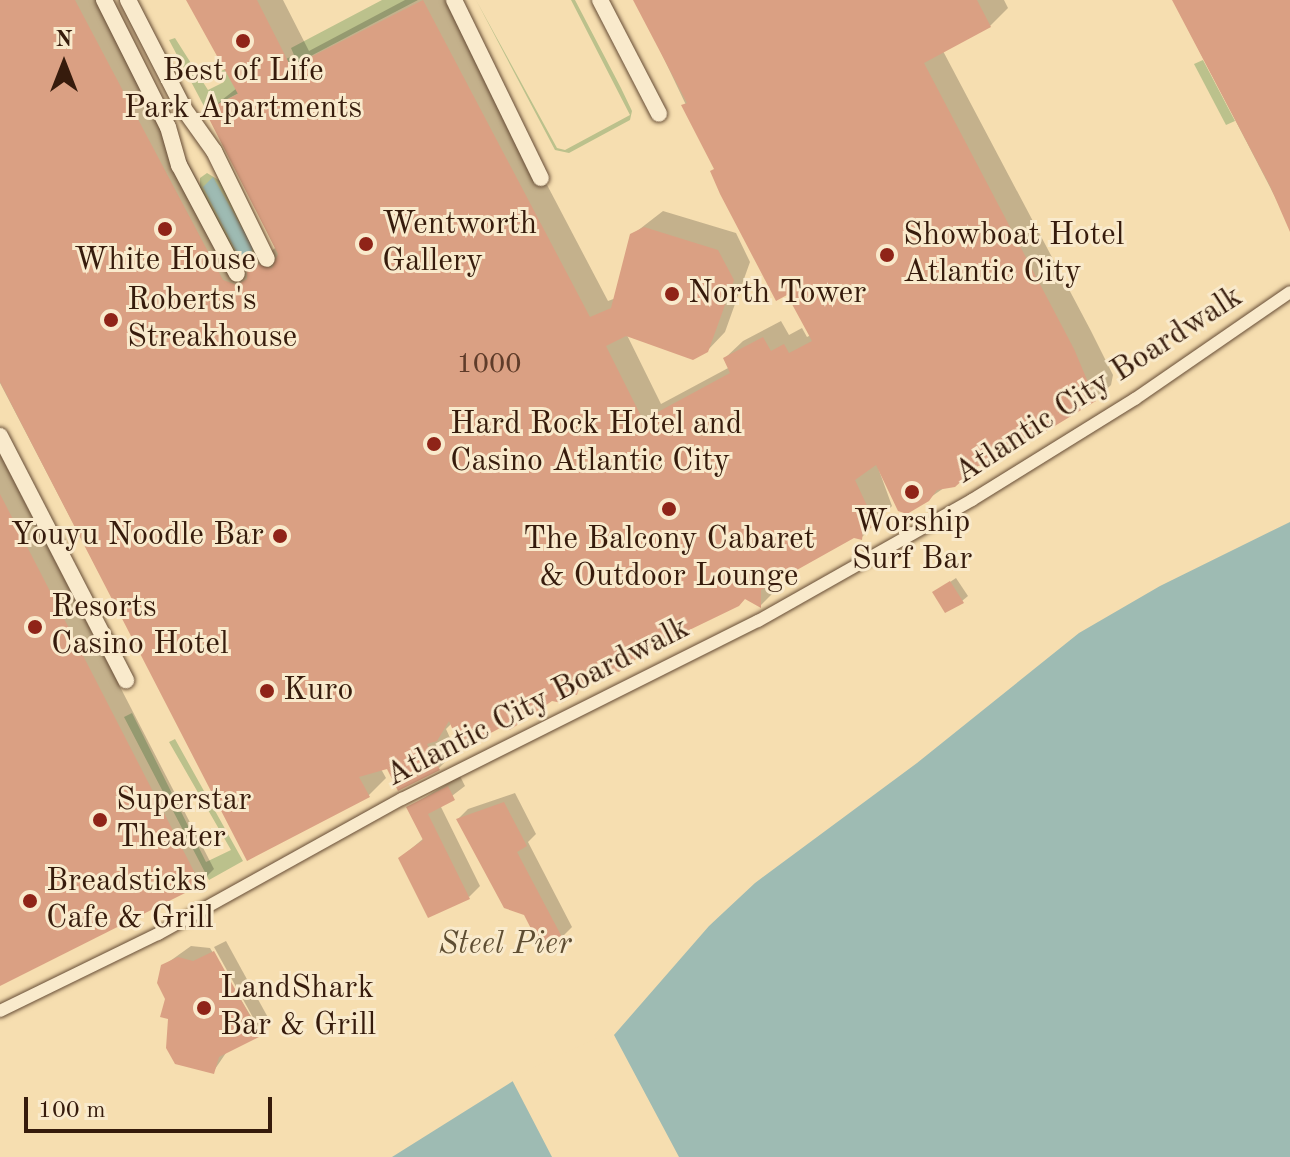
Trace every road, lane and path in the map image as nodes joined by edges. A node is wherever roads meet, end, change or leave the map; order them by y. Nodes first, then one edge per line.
1 (104, 0) edge
2 (128, 0) edge
3 (454, 0) edge
4 (600, 0) edge
5 (659, 114) dead end
6 (541, 178) dead end
7 (267, 259) dead end
8 (237, 274) dead end
9 (1290, 292) edge
10 (0, 436) edge
11 (126, 680) dead end
12 (0, 1011) edge

1 - 8 street
2 - 7 street
3 - 6 street
4 - 5 street
9 - 12 street, Atlantic City Boardwalk
10 - 11 street

